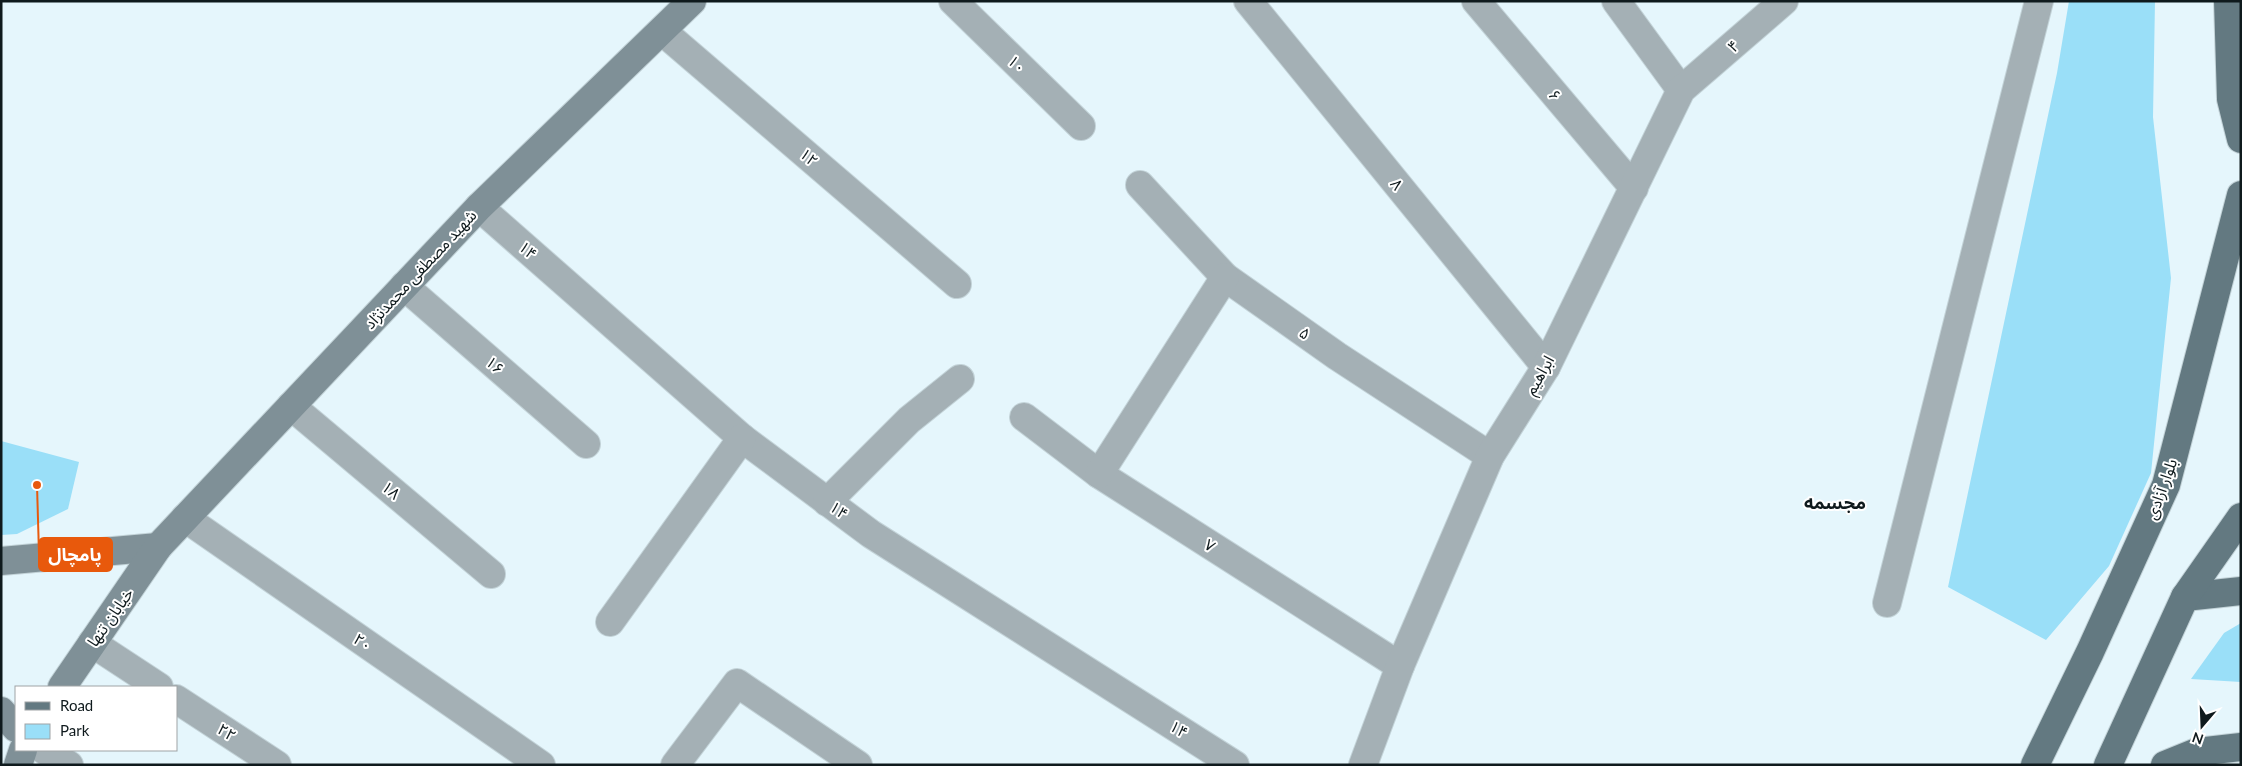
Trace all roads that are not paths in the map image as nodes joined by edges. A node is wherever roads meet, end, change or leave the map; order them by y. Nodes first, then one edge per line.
1 (692, 1) edge
2 (953, 1) edge
3 (1248, 1) edge
4 (1476, 1) edge
5 (1616, 1) edge
6 (1784, 1) edge
7 (2039, 1) edge
8 (2228, 1) edge
9 (662, 31) junction
10 (1681, 90) junction
11 (1081, 126) dead end
12 (2241, 139) edge
13 (1140, 185) dead end
14 (1634, 188) junction
15 (2241, 196) edge
16 (478, 207) junction
17 (1225, 277) junction
18 (957, 284) dead end
19 (404, 286) junction
20 (1546, 366) junction
21 (960, 380) dead end
22 (291, 406) junction
23 (1024, 417) dead end
24 (742, 438) junction
25 (586, 444) dead end
26 (1490, 456) junction
27 (1099, 474) junction
28 (827, 502) junction
29 (2241, 517) edge
30 (185, 518) junction
31 (158, 547) junction
32 (1, 561) edge
33 (491, 574) dead end
34 (2241, 591) edge
35 (2185, 597) junction
36 (1887, 603) dead end
37 (610, 622) dead end
38 (92, 643) junction
39 (1400, 666) junction
40 (63, 686) edge
41 (157, 686) edge
42 (178, 700) edge
43 (1, 710) edge
44 (15, 727) edge
45 (2241, 748) edge
46 (23, 751) edge
47 (46, 751) edge
48 (18, 765) edge
49 (70, 765) edge
50 (277, 765) edge
51 (541, 765) edge
52 (675, 765) edge
53 (858, 765) edge
54 (1235, 765) edge
55 (1363, 765) edge
56 (2035, 765) edge
57 (2108, 765) edge
58 (2165, 765) edge

1 - 9 main road, شهید مصطفی محمدنژاد
2 - 11 street, ۱۰
3 - 20 street, ۸
4 - 14 street, ۶
5 - 10 street
6 - 10 street, ۴
7 - 36 street
8 - 12 main road
9 - 16 main road, شهید مصطفی محمدنژاد
9 - 18 street, ۱۲
10 - 14 street, ابراهیم
13 - 17 street, ۵
14 - 20 street, ابراهیم
15 - 56 main road, بلوار آزادی
16 - 19 main road, شهید مصطفی محمدنژاد
16 - 24 street, ۱۴
17 - 26 street, ۵
17 - 27 street
19 - 22 main road, شهید مصطفی محمدنژاد
19 - 25 street, ۱۶
20 - 26 street, ابراهیم
21 - 28 street
22 - 30 main road, شهید مصطفی محمدنژاد
22 - 33 street, ۱۸
23 - 27 street, ۷
24 - 28 street, ۱۴
24 - 37 street
26 - 39 street, ابراهیم
27 - 39 street, ۷
28 - 54 street, ۱۴
29 - 35 main road
30 - 31 main road, شهید مصطفی محمدنژاد
30 - 51 street, ۲۰
31 - 32 main road
31 - 38 main road, خیابان تنها
34 - 35 main road
35 - 57 main road
38 - 40 main road, خیابان تنها
38 - 41 street
39 - 55 street, ابراهیم
42 - 50 street, ۲۲
43 - 44 main road
45 - 58 main road
46 - 48 main road
47 - 49 street
52 - 53 street

